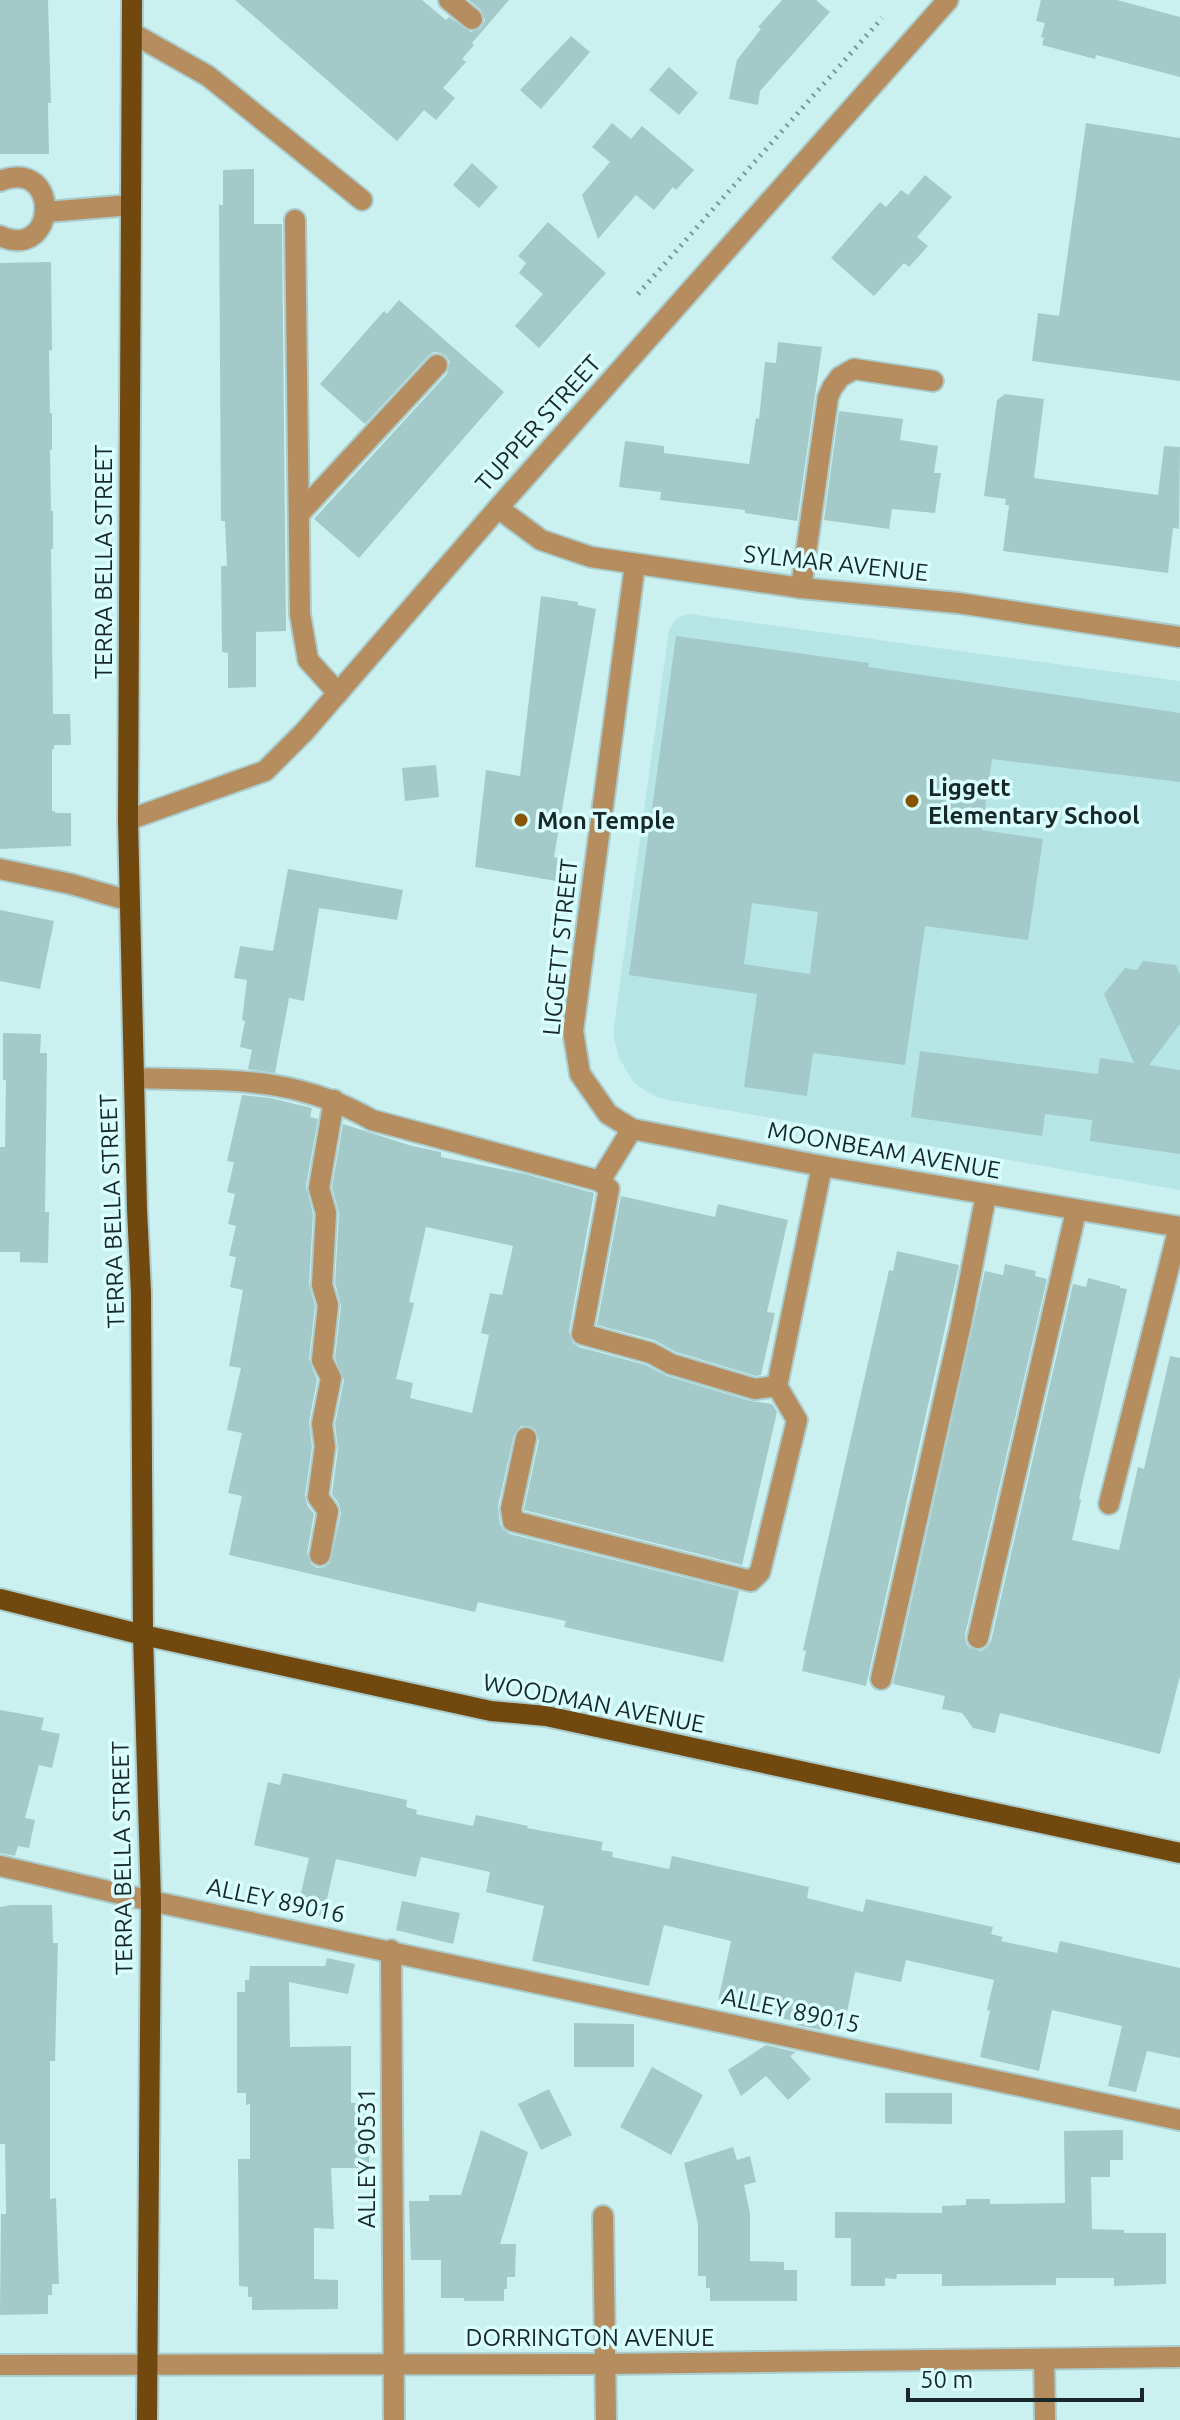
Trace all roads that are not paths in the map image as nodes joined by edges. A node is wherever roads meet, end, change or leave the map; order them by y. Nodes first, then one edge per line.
1 (132, 0) edge
2 (449, 0) edge
3 (948, 0) edge
4 (472, 19) dead end
5 (132, 33) junction
6 (0, 181) edge
7 (362, 200) dead end
8 (131, 205) junction
9 (46, 212) junction
10 (295, 220) dead end
11 (0, 236) edge
12 (437, 365) dead end
13 (933, 381) dead end
14 (498, 508) junction
15 (299, 514) junction
16 (635, 564) junction
17 (801, 588) junction
18 (1180, 637) edge
19 (338, 693) junction
20 (128, 820) junction
21 (0, 869) edge
22 (130, 901) junction
23 (134, 1078) junction
24 (593, 1093) joint
25 (334, 1100) junction
26 (632, 1129) junction
27 (822, 1166) junction
28 (600, 1181) junction
29 (986, 1195) junction
30 (1076, 1211) junction
31 (1180, 1227) edge
32 (777, 1386) junction
33 (526, 1438) dead end
34 (1109, 1504) dead end
35 (320, 1555) dead end
36 (0, 1599) edge
37 (143, 1635) junction
38 (978, 1638) dead end
39 (881, 1679) dead end
40 (1179, 1848) edge
41 (0, 1866) edge
42 (151, 1901) junction
43 (391, 1950) junction
44 (1180, 2120) edge
45 (603, 2216) dead end
46 (1180, 2357) edge
47 (1044, 2359) junction
48 (605, 2364) junction
49 (0, 2365) edge
50 (147, 2365) junction
51 (394, 2365) junction
52 (147, 2420) edge
53 (394, 2420) edge
54 (606, 2420) edge
55 (1045, 2420) edge

1 - 5 main road, TERRA BELLA STREET
2 - 4 street
3 - 14 street, TUPPER STREET
5 - 7 street
5 - 8 main road, TERRA BELLA STREET
6 - 9 street
8 - 9 street
8 - 20 main road, TERRA BELLA STREET
9 - 11 street
10 - 15 street
12 - 15 street
13 - 17 street
14 - 16 street, SYLMAR AVENUE
14 - 19 street, TUPPER STREET
15 - 19 street
16 - 17 street, SYLMAR AVENUE
16 - 24 street, LIGGETT STREET
17 - 18 street, SYLMAR AVENUE
19 - 20 street, TUPPER STREET
20 - 22 main road, TERRA BELLA STREET
21 - 22 street
22 - 23 main road, TERRA BELLA STREET
23 - 25 street
23 - 37 main road, TERRA BELLA STREET
24 - 26 street, MOONBEAM AVENUE
25 - 28 street
25 - 35 street
26 - 27 street, MOONBEAM AVENUE
26 - 28 street
27 - 29 street, MOONBEAM AVENUE
27 - 32 street
28 - 32 street
29 - 30 street, MOONBEAM AVENUE
29 - 39 street
30 - 31 street, MOONBEAM AVENUE
30 - 38 street
31 - 34 street
32 - 33 street
36 - 37 main road, WOODMAN AVENUE
37 - 40 main road, WOODMAN AVENUE
37 - 42 main road, TERRA BELLA STREET
41 - 42 street, ALLEY 89016
42 - 43 street, ALLEY 89016
42 - 50 main road, TERRA BELLA STREET
43 - 44 street, ALLEY 89015
43 - 51 street, ALLEY 90531
45 - 48 street
46 - 47 street, DORRINGTON AVENUE
47 - 48 street, DORRINGTON AVENUE
47 - 55 street
48 - 51 street, DORRINGTON AVENUE
48 - 54 street
49 - 50 street, DORRINGTON AVENUE
50 - 51 street, DORRINGTON AVENUE
50 - 52 main road, TERRA BELLA STREET
51 - 53 street, ALLEY 90531

